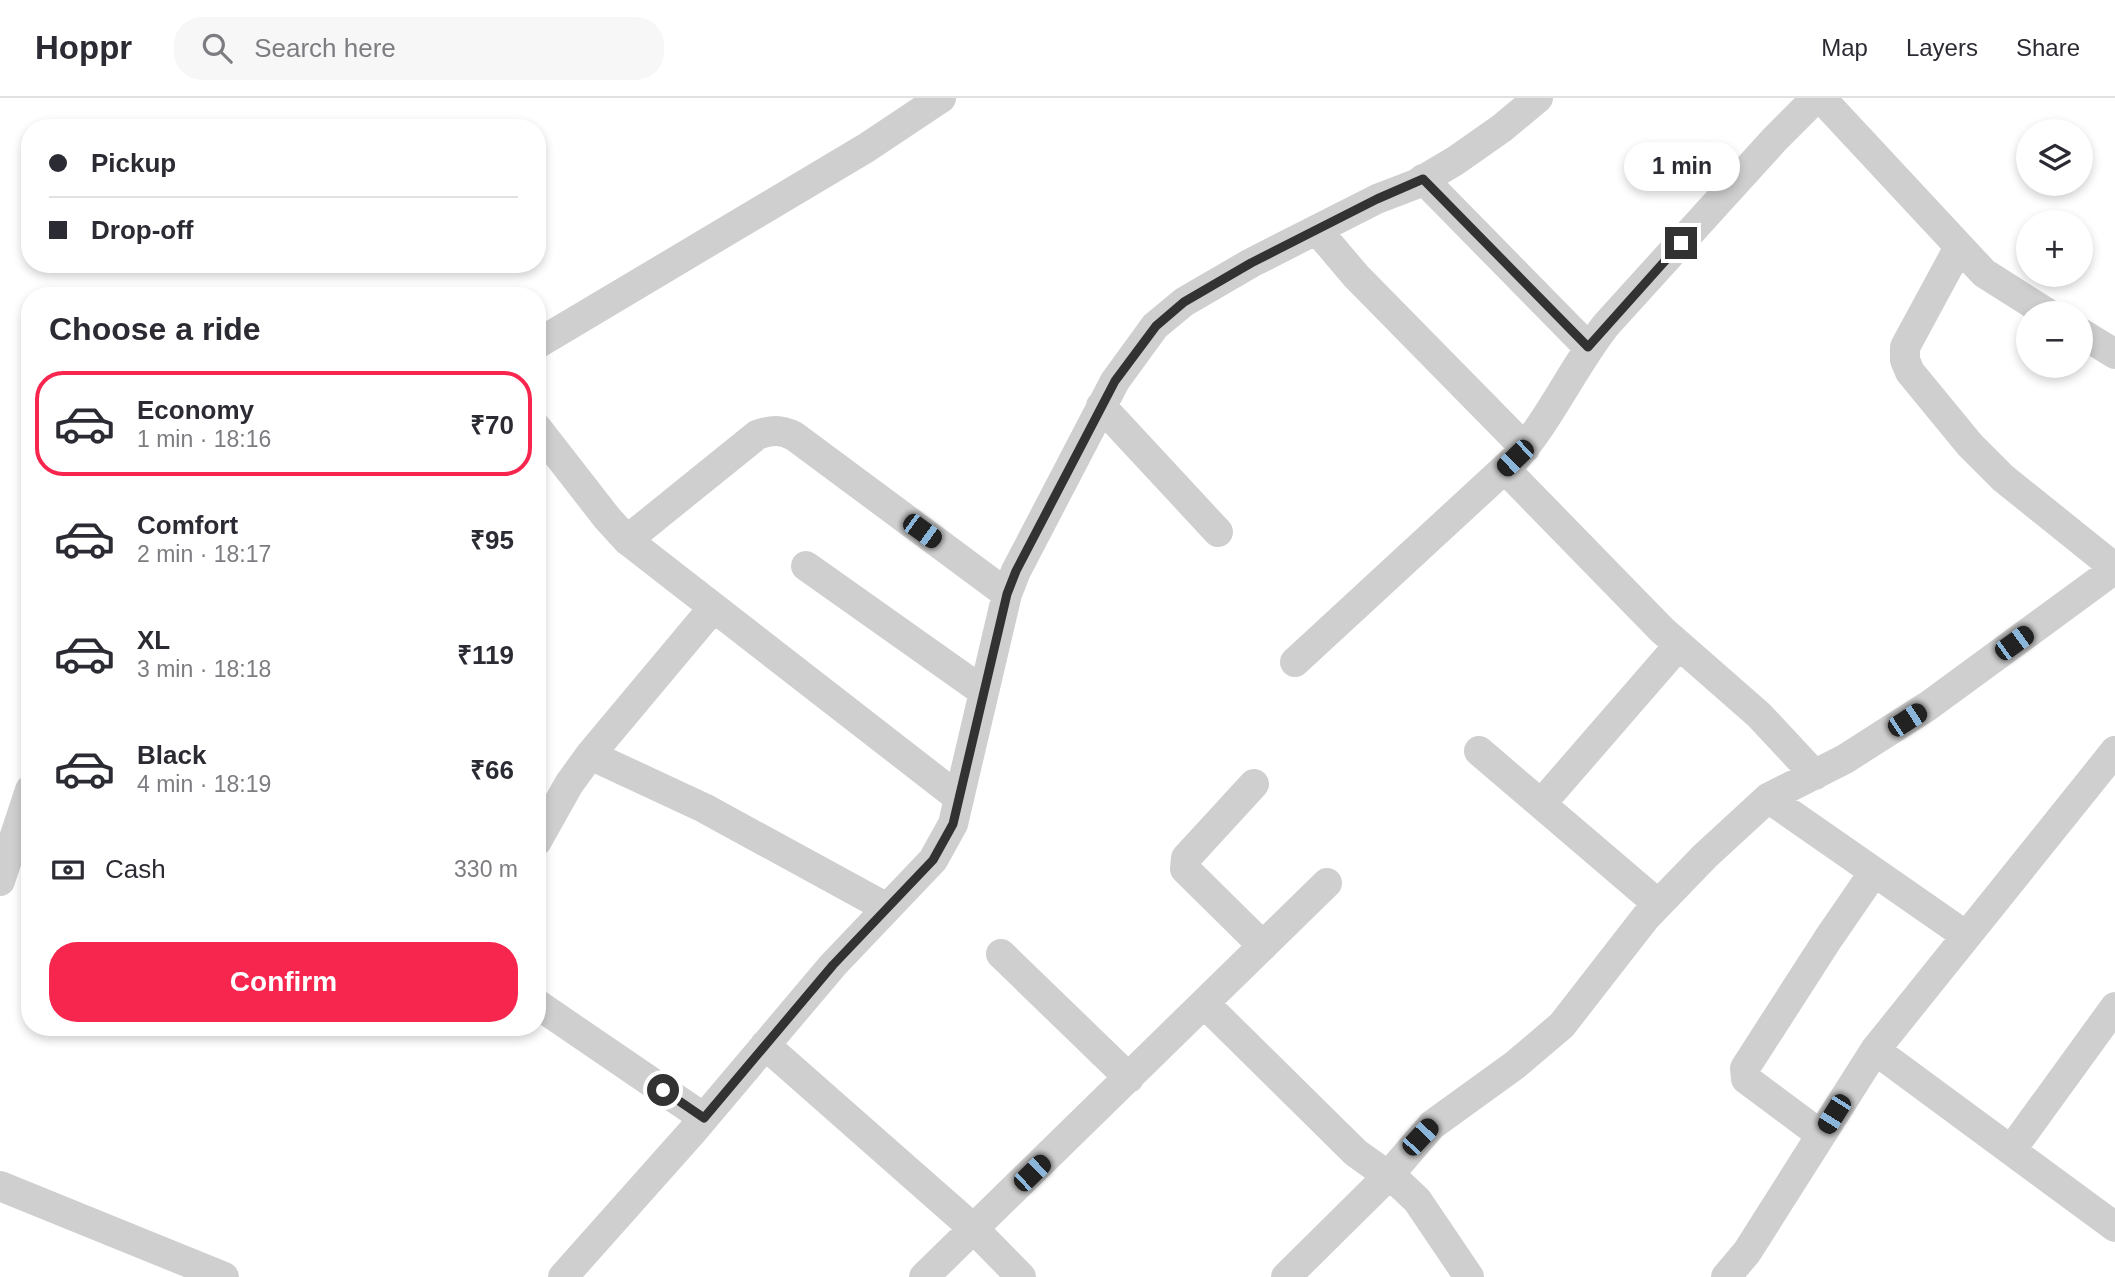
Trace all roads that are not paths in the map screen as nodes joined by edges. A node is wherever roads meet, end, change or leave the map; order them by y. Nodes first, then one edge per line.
1 (942, 98) edge
2 (1538, 98) edge
3 (1819, 98) edge
4 (1423, 179) junction
5 (1317, 230) junction
6 (1959, 247) junction
7 (2028, 301) edge
8 (546, 339) edge
9 (2093, 340) edge
10 (1588, 347) junction
11 (2115, 354) edge
12 (1101, 406) junction
13 (546, 440) edge
14 (1515, 458) junction
15 (1218, 532) dead end
16 (627, 540) junction
17 (806, 566) dead end
18 (2115, 569) edge
19 (1007, 594) junction
20 (713, 608) junction
21 (1679, 645) junction
22 (1295, 662) dead end
23 (984, 692) junction
24 (1479, 751) dead end
25 (2115, 751) edge
26 (590, 755) junction
27 (1815, 775) junction
28 (1254, 784) dead end
29 (959, 798) junction
30 (1768, 798) junction
31 (1541, 804) junction
32 (21, 817) edge
33 (546, 825) edge
34 (1874, 872) junction
35 (0, 881) edge
36 (1327, 883) dead end
37 (1658, 904) junction
38 (887, 908) junction
39 (1965, 936) junction
40 (1263, 946) junction
41 (1001, 954) dead end
42 (1205, 1004) junction
43 (2115, 1007) edge
44 (546, 1010) edge
45 (765, 1045) junction
46 (1875, 1050) junction
47 (1129, 1078) junction
48 (704, 1118) junction
49 (1821, 1135) junction
50 (2012, 1149) junction
51 (1388, 1176) junction
52 (0, 1186) edge
53 (2115, 1227) edge
54 (974, 1229) junction
55 (223, 1277) edge
56 (563, 1277) edge
57 (925, 1277) edge
58 (1021, 1277) edge
59 (1286, 1277) edge
60 (1469, 1277) edge
61 (1726, 1277) edge

1 - 8 street
2 - 4 street
3 - 6 street
3 - 10 street
4 - 5 street
4 - 10 street
5 - 12 street
5 - 14 street
6 - 7 street
6 - 18 street
9 - 11 street
10 - 14 street
12 - 15 street
12 - 19 street
13 - 16 street
14 - 21 street
14 - 22 street
16 - 19 street
16 - 20 street
17 - 23 street
18 - 27 street
19 - 23 street
20 - 26 street
20 - 29 street
21 - 27 street
21 - 31 street
23 - 29 street
24 - 31 street
25 - 39 street
26 - 33 street
26 - 38 street
27 - 30 street
28 - 40 street
29 - 38 street
30 - 34 street
30 - 37 street
31 - 37 street
32 - 35 street
34 - 39 street
34 - 49 street
36 - 40 street
37 - 51 street
38 - 45 street
39 - 46 street
40 - 42 street
41 - 47 street
42 - 47 street
42 - 51 street
43 - 50 street
44 - 48 street
45 - 48 street
45 - 54 street
46 - 49 street
46 - 50 street
47 - 54 street
48 - 56 street
49 - 61 street
50 - 53 street
51 - 59 street
51 - 60 street
52 - 55 street
54 - 57 street
54 - 58 street

